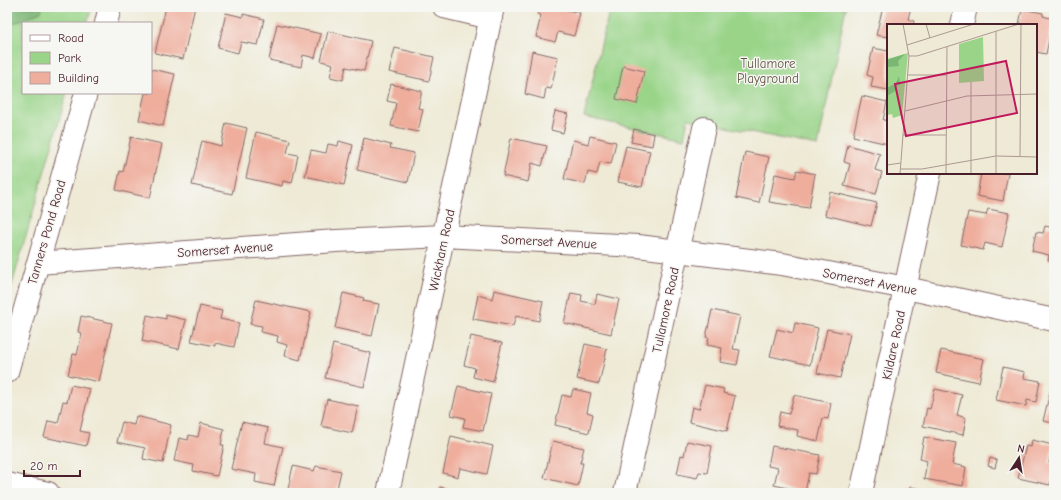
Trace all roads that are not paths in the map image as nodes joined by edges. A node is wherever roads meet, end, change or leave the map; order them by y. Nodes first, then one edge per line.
1 (110, 7) edge
2 (444, 7) edge
3 (966, 7) edge
4 (492, 12) edge
5 (106, 22) edge
6 (962, 24) edge
7 (86, 94) edge
8 (704, 128) dead end
9 (930, 174) edge
10 (444, 236) junction
11 (678, 250) junction
12 (38, 264) junction
13 (906, 288) junction
14 (1054, 320) edge
15 (7, 372) edge
16 (7, 484) edge
17 (48, 493) edge
18 (388, 493) edge
19 (625, 493) edge
20 (861, 493) edge

1 - 5 street
2 - 4 street
3 - 6 street
4 - 10 street, Wickham Road
7 - 12 street, Tanners Pond Road
8 - 11 street, Tullamore Road
9 - 13 street, Kildare Road
10 - 11 street, Somerset Avenue
10 - 12 street, Somerset Avenue
10 - 18 street, Wickham Road
11 - 13 street, Somerset Avenue
11 - 19 street, Tullamore Road
12 - 15 street, Tanners Pond Road
13 - 14 street, Somerset Avenue
13 - 20 street, Kildare Road
16 - 17 street

